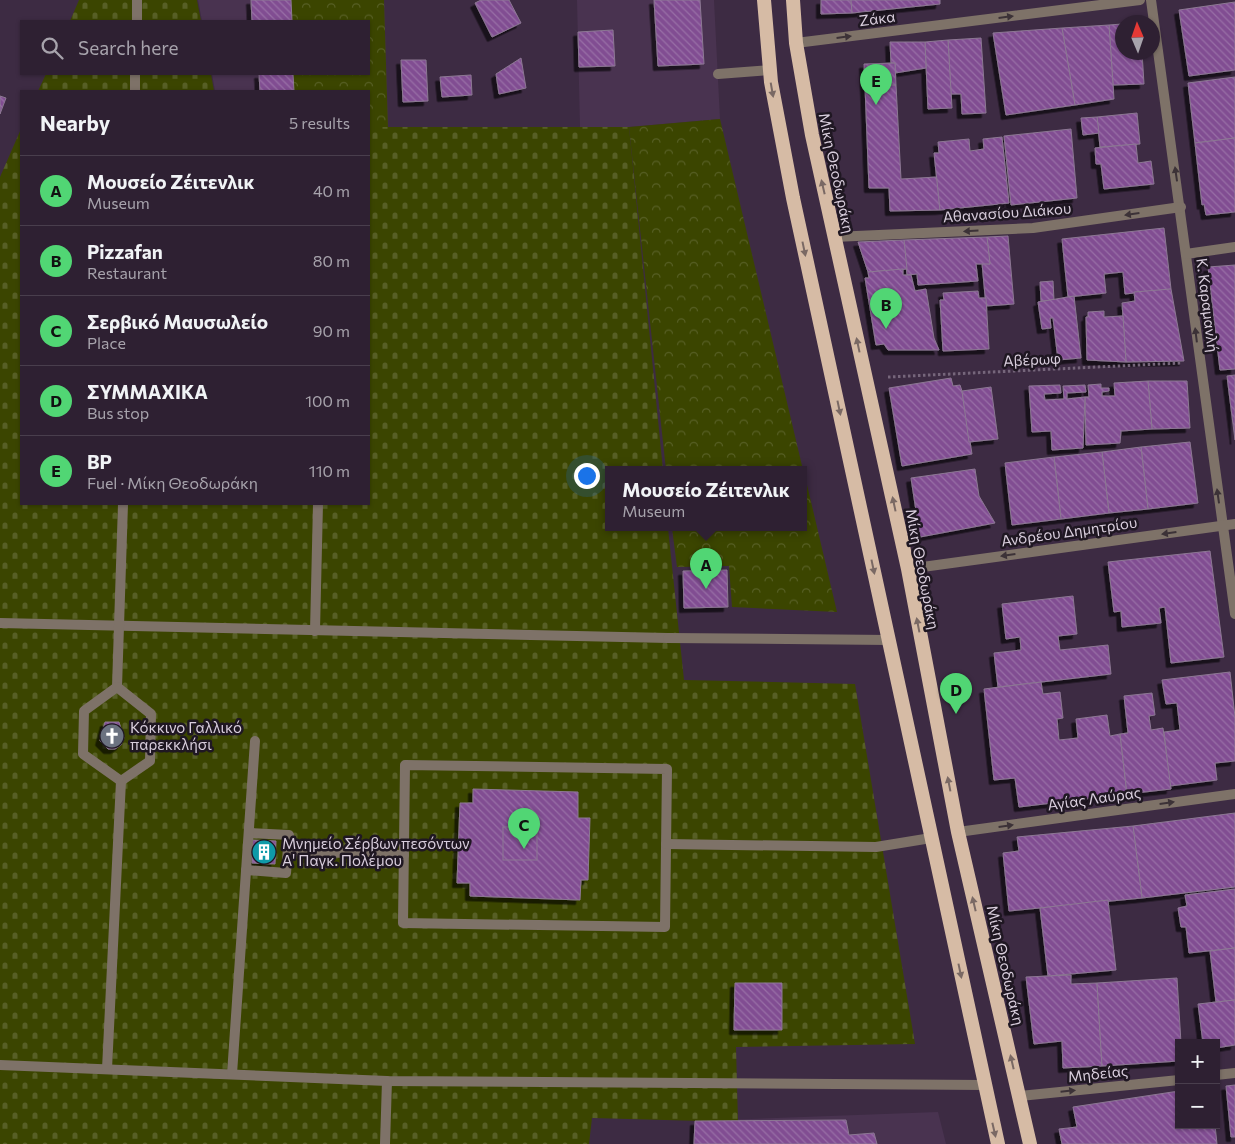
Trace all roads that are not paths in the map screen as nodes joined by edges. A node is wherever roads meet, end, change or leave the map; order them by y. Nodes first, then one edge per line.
1 (137, 0) edge
2 (764, 0) edge
3 (792, 0) edge
4 (1140, 0) edge
5 (1151, 0) edge
6 (137, 20) edge
7 (796, 43) junction
8 (769, 70) junction
9 (718, 74) dead end
10 (135, 75) edge
11 (135, 90) edge
12 (1181, 207) junction
13 (834, 237) junction
14 (1235, 247) edge
15 (1186, 254) junction
16 (123, 505) edge
17 (318, 505) edge
18 (1235, 524) edge
19 (1222, 526) junction
20 (908, 569) junction
21 (1235, 614) edge
22 (0, 622) edge
23 (119, 627) junction
24 (315, 631) junction
25 (889, 640) junction
26 (117, 687) junction
27 (255, 741) dead end
28 (121, 782) junction
29 (1235, 794) edge
30 (958, 832) junction
31 (249, 833) junction
32 (931, 838) junction
33 (666, 844) junction
34 (288, 850) junction
35 (404, 855) junction
36 (246, 870) junction
37 (0, 1065) edge
38 (107, 1069) junction
39 (1235, 1073) edge
40 (232, 1074) junction
41 (1220, 1075) edge
42 (1175, 1080) edge
43 (387, 1081) junction
44 (984, 1085) junction
45 (1020, 1096) junction
46 (385, 1144) edge
47 (998, 1144) edge
48 (1030, 1144) edge

1 - 6 street
2 - 8 highway
3 - 7 highway, Μίκη Θεοδωράκη
7 -> 4 street, Ζάκα
12 -> 5 street, Κ. Καραμανλή
13 -> 7 highway, Μίκη Θεοδωράκη
8 - 9 street
8 -> 25 highway
10 - 11 street
12 -> 13 street, Αθανασίου Διάκου
12 - 15 street, Κ. Καραμανλή
20 -> 13 highway, Μίκη Θεοδωράκη
14 - 15 street
19 -> 15 street, Κ. Καραμανλή
16 - 23 street
17 - 24 street
18 - 19 street, Ανδρέου Δημητρίου
19 -> 20 street, Ανδρέου Δημητρίου
19 - 21 street, Κ. Καραμανλή
30 -> 20 highway, Μίκη Θεοδωράκη
22 - 23 street
23 - 24 street
23 - 26 street
24 - 25 street
25 - 32 highway
26 - 28 street
26 - 28 street
27 - 31 street
28 - 38 street
30 -> 29 street, Αγίας Λαύρας
45 -> 30 highway, Μίκη Θεοδωράκη
31 - 34 street
31 - 36 street
32 - 33 street
32 -> 44 highway
33 - 35 street
33 - 35 street
34 - 35 street
34 - 36 street
36 - 40 street
37 - 38 street
38 - 40 street
39 - 41 street
40 - 43 street
45 -> 42 street, Μηδείας
43 - 44 street
43 - 46 street
44 -> 47 highway
45 - 48 highway, Μίκη Θεοδωράκη

